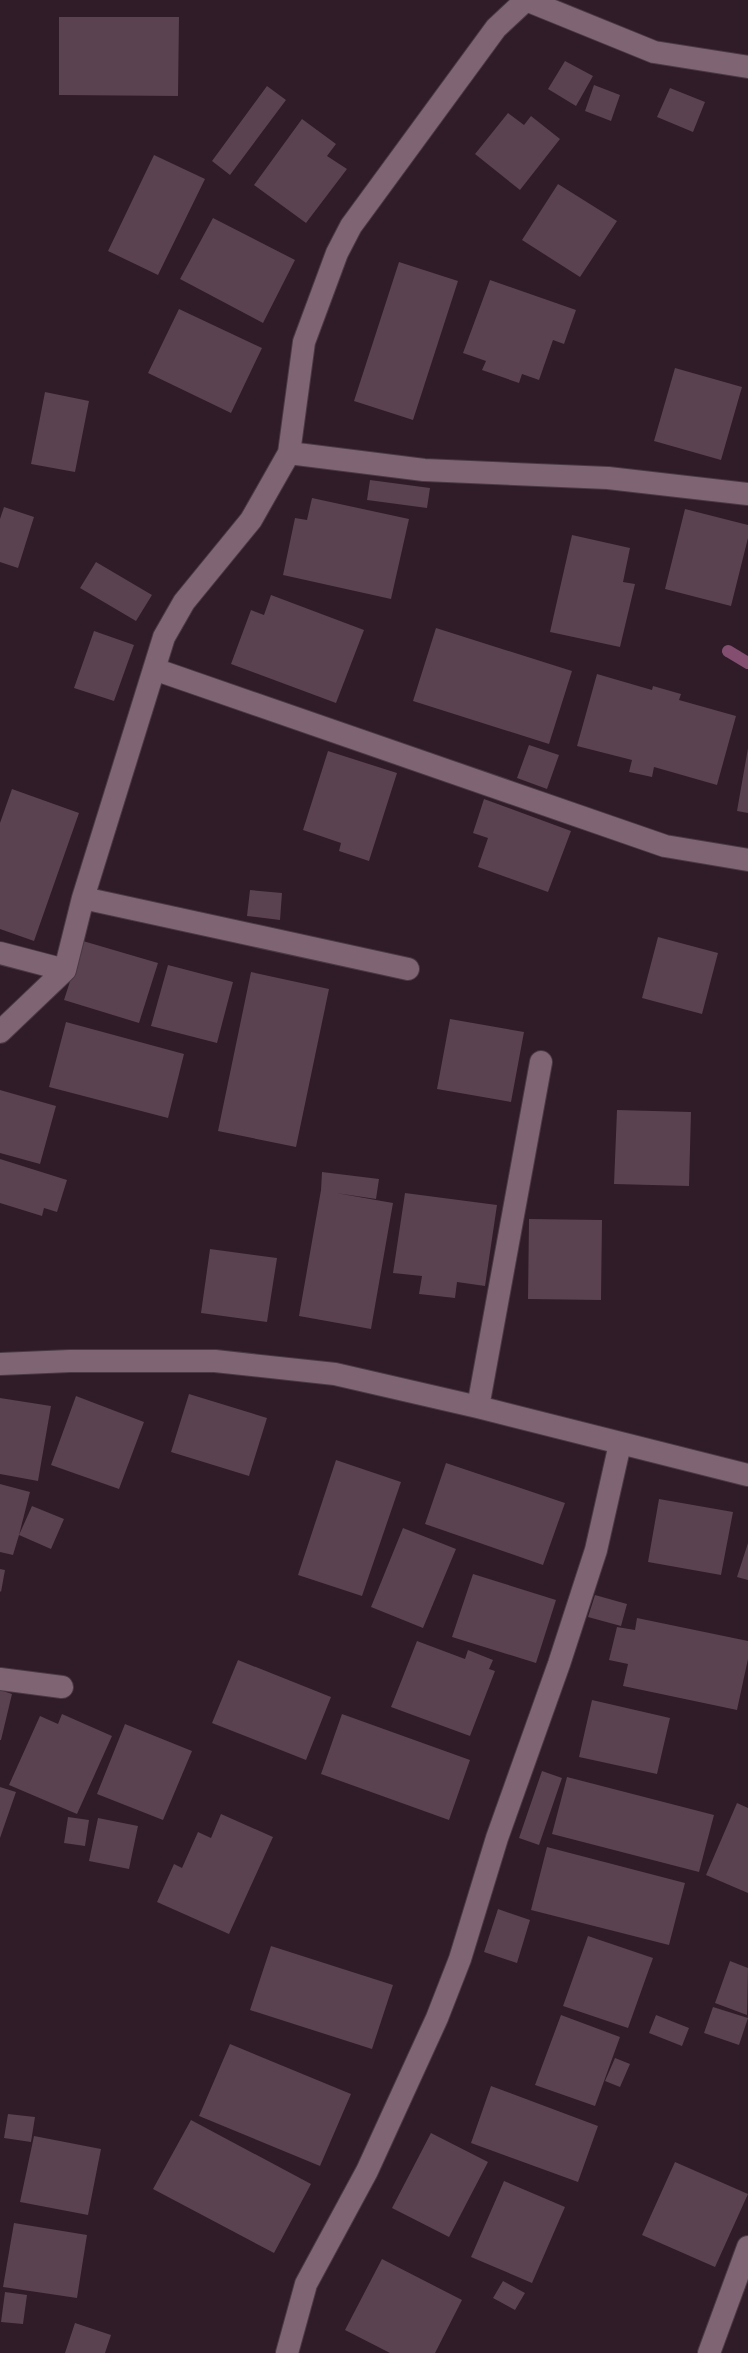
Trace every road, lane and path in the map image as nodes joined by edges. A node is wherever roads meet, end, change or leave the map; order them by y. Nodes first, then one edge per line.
1 (526, 0) edge
2 (748, 67) edge
3 (289, 453) junction
4 (748, 494) edge
5 (154, 669) junction
6 (748, 860) edge
7 (82, 898) junction
8 (0, 953) edge
9 (408, 968) dead end
10 (65, 970) junction
11 (0, 1032) edge
12 (541, 1062) dead end
13 (0, 1364) edge
14 (478, 1407) junction
15 (620, 1444) junction
16 (748, 1474) edge
17 (0, 1679) edge
18 (62, 1687) dead end
19 (748, 2247) edge
20 (287, 2353) edge
21 (709, 2353) edge

1 - 2 street
1 - 3 street
3 - 4 street
3 - 5 street
5 - 6 street
5 - 7 street
7 - 9 street
7 - 10 street
8 - 10 street
10 - 11 street
12 - 14 street
13 - 14 street
14 - 15 street
15 - 16 street
15 - 20 street
17 - 18 street
19 - 21 street

